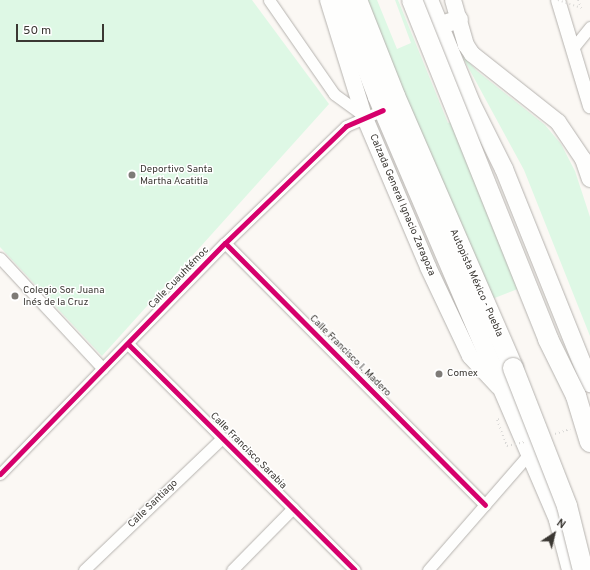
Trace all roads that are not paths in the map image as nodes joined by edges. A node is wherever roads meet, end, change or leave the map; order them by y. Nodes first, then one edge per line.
1 (269, 0) edge
2 (328, 0) edge
3 (340, 0) edge
4 (357, 0) edge
5 (412, 0) edge
6 (429, 0) edge
7 (453, 0) edge
8 (558, 0) edge
9 (459, 19) junction
10 (438, 26) junction
11 (590, 27) edge
12 (573, 48) junction
13 (590, 106) edge
14 (383, 110) junction
15 (364, 116) junction
16 (590, 179) edge
17 (225, 243) junction
18 (0, 258) edge
19 (128, 344) junction
20 (103, 369) junction
21 (590, 383) edge
22 (507, 395) junction
23 (222, 438) junction
24 (590, 442) edge
25 (529, 454) junction
26 (0, 474) edge
27 (485, 505) junction
28 (293, 508) junction
29 (84, 570) edge
30 (232, 570) edge
31 (355, 570) edge
32 (428, 570) edge
33 (571, 570) edge
34 (583, 570) edge

1 - 15 street
2 - 15 main road, Calzada General Ignacio Zaragoza
3 - 14 highway, Calzada General Ignacio Zaragoza
4 - 34 highway, Autopista México - Puebla, bridge
5 - 24 highway, bridge
6 - 10 highway
7 - 9 main road
8 - 12 street
9 - 10 highway
9 - 16 main road
10 - 21 highway
11 - 12 street
12 - 13 street
14 - 15 street, Calle Cuauhtémoc
14 - 22 highway, Calzada General Ignacio Zaragoza
15 - 17 street, Calle Cuauhtémoc
15 - 22 main road, Calzada General Ignacio Zaragoza
17 - 19 street, Calle Cuauhtémoc
17 - 27 street, Calle Francisco I. Madero
18 - 20 street
19 - 20 street, Calle Cuauhtémoc
19 - 23 street, Calle Francisco Sarabia
20 - 26 street, Calle Cuauhtémoc
22 - 25 highway, Calzada General Ignacio Zaragoza
23 - 28 street, Calle Francisco Sarabia
23 - 29 street, Calle Santiago
25 - 27 street
25 - 33 highway, Calzada General Ignacio Zaragoza
27 - 32 street
28 - 30 street
28 - 31 street, Calle Francisco Sarabia

